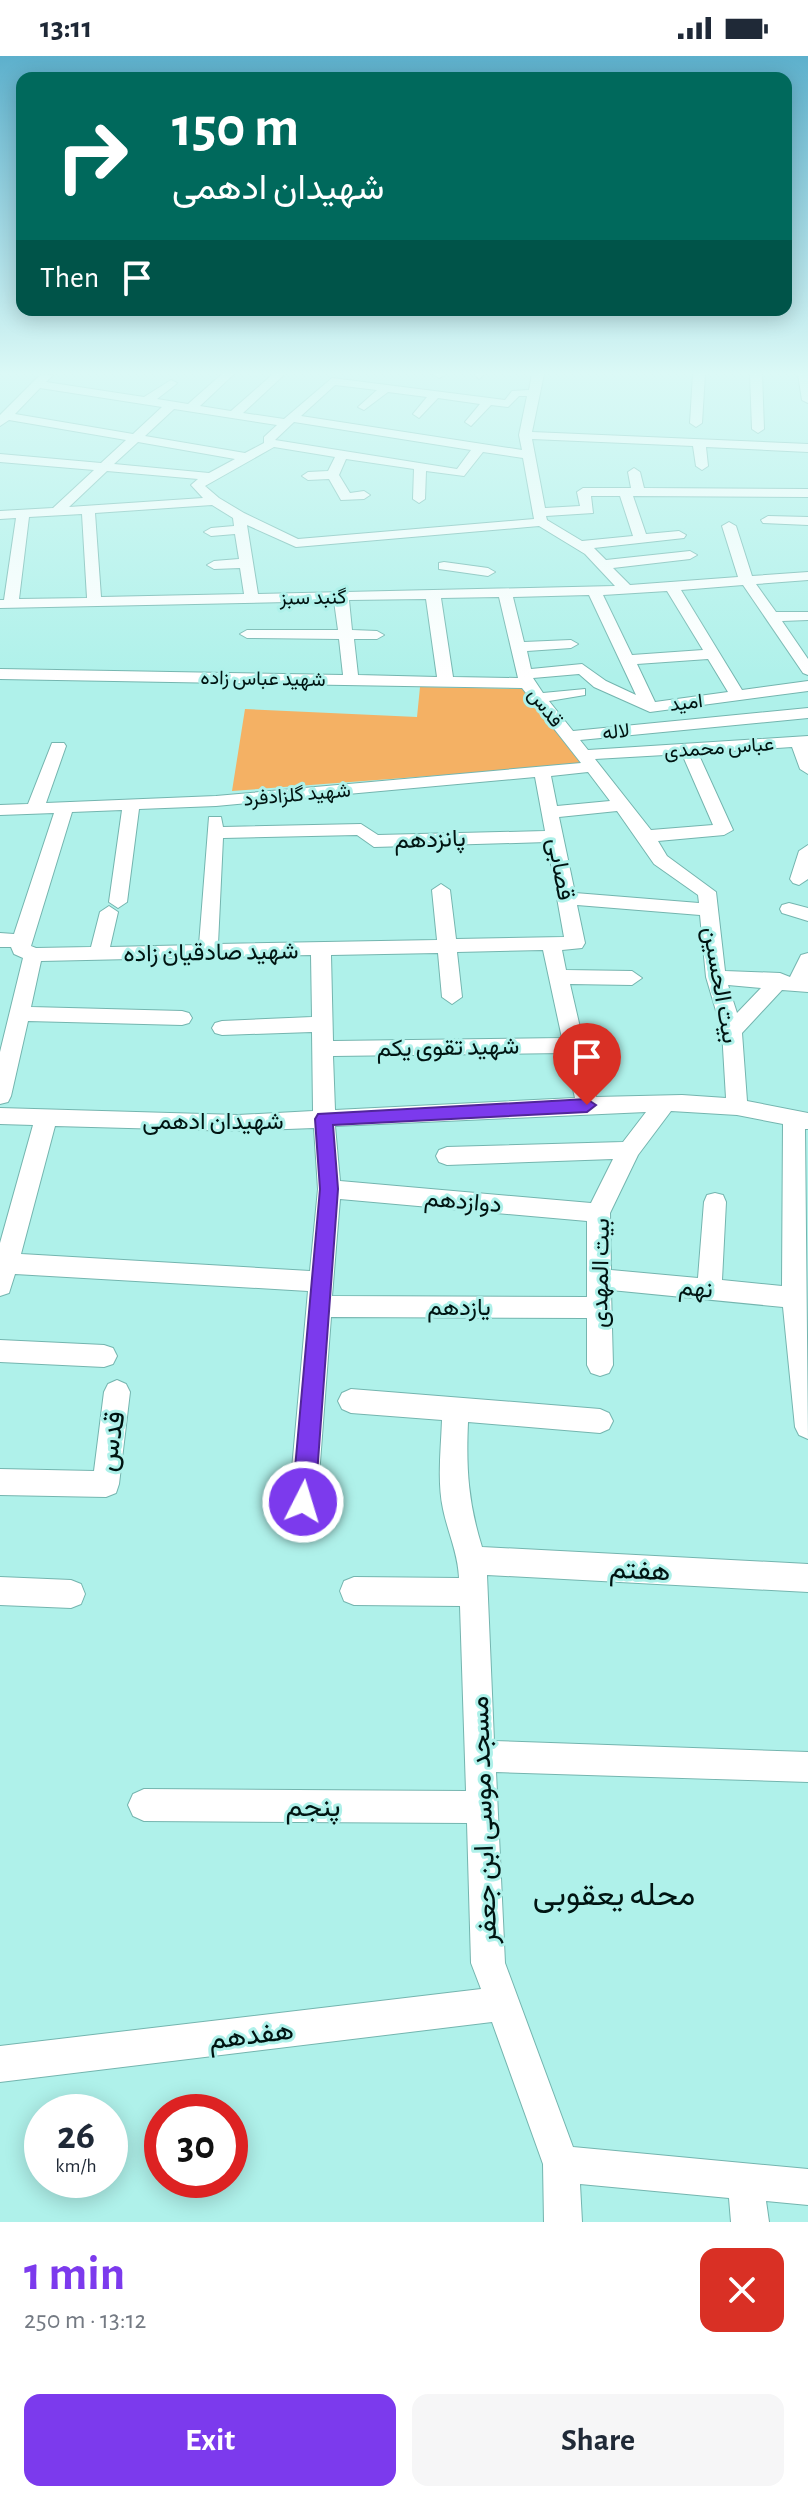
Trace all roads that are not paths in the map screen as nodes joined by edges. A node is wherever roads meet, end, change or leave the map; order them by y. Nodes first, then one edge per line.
1 (95, 475) edge
2 (191, 475) edge
3 (215, 475) edge
4 (331, 475) edge
5 (333, 475) edge
6 (420, 475) edge
7 (531, 475) edge
8 (634, 475) edge
9 (308, 476) dead end
10 (212, 477) junction
11 (631, 491) junction
12 (808, 493) edge
13 (364, 495) dead end
14 (419, 499) dead end
15 (214, 501) junction
16 (88, 509) junction
17 (57, 511) junction
18 (23, 514) junction
19 (0, 515) edge
20 (540, 517) junction
21 (768, 520) dead end
22 (808, 521) edge
23 (240, 522) junction
24 (325, 523) dead end
25 (729, 526) dead end
26 (211, 532) dead end
27 (679, 535) dead end
28 (334, 538) junction
29 (641, 539) junction
30 (581, 545) junction
31 (0, 546) edge
32 (19, 546) junction
33 (690, 555) dead end
34 (497, 557) dead end
35 (246, 563) junction
36 (214, 565) dead end
37 (603, 565) junction
38 (444, 566) dead end
39 (488, 572) junction
40 (808, 576) edge
41 (746, 580) junction
42 (672, 587) junction
43 (626, 590) junction
44 (594, 591) junction
45 (505, 593) junction
46 (475, 594) junction
47 (433, 595) junction
48 (341, 597) junction
49 (252, 599) junction
50 (94, 602) junction
51 (6, 604) edge
52 (808, 616) edge
53 (771, 617) junction
54 (247, 634) dead end
55 (346, 635) junction
56 (377, 635) dead end
57 (571, 644) dead end
58 (518, 647) junction
59 (713, 654) junction
60 (627, 660) junction
61 (808, 670) edge
62 (0, 674) edge
63 (526, 679) junction
64 (351, 680) junction
65 (446, 682) junction
66 (808, 686) edge
67 (579, 692) dead end
68 (738, 696) junction
69 (539, 698) junction
70 (650, 707) junction
71 (808, 713) edge
72 (568, 736) junction
73 (803, 742) edge
74 (58, 746) dead end
75 (688, 749) junction
76 (588, 761) junction
77 (808, 769) edge
78 (542, 772) junction
79 (216, 801) junction
80 (131, 804) junction
81 (622, 805) junction
82 (65, 807) junction
83 (35, 808) junction
84 (0, 810) edge
85 (551, 812) junction
86 (214, 833) junction
87 (555, 836) junction
88 (646, 836) junction
89 (808, 851) edge
90 (799, 879) dead end
91 (441, 890) dead end
92 (566, 898) junction
93 (709, 910) junction
94 (0, 940) edge
95 (551, 945) junction
96 (448, 947) junction
97 (27, 948) junction
98 (321, 949) junction
99 (208, 952) junction
100 (99, 954) junction
101 (808, 960) edge
102 (558, 977) junction
103 (716, 977) junction
104 (632, 978) dead end
105 (795, 982) edge
106 (452, 997) dead end
107 (20, 1014) junction
108 (182, 1018) dead end
109 (322, 1024) junction
110 (222, 1028) dead end
111 (732, 1031) junction
112 (573, 1045) junction
113 (323, 1049) junction
114 (0, 1096) edge
115 (665, 1104) junction
116 (587, 1105) junction
117 (737, 1107) junction
118 (0, 1116) edge
119 (46, 1119) junction
120 (324, 1119) junction
121 (801, 1119) edge
122 (629, 1150) junction
123 (447, 1156) dead end
124 (329, 1189) junction
125 (715, 1202) dead end
126 (598, 1213) junction
127 (8, 1229) edge
128 (3, 1275) edge
129 (598, 1279) junction
130 (709, 1289) junction
131 (320, 1294) junction
132 (801, 1298) edge
133 (599, 1308) junction
134 (0, 1351) edge
135 (104, 1356) dead end
136 (600, 1365) dead end
137 (117, 1392) dead end
138 (351, 1401) dead end
139 (456, 1407) junction
140 (600, 1421) dead end
141 (808, 1427) edge
142 (0, 1482) edge
143 (303, 1502) dead end
144 (472, 1560) junction
145 (808, 1578) edge
146 (0, 1591) edge
147 (354, 1591) dead end
148 (473, 1592) junction
149 (71, 1594) dead end
150 (481, 1756) junction
151 (808, 1767) edge
152 (144, 1805) dead end
153 (482, 1807) junction
154 (502, 2004) junction
155 (0, 2064) edge
156 (561, 2164) junction
157 (745, 2181) junction
158 (808, 2187) edge
159 (563, 2222) edge
160 (750, 2222) edge

1 - 17 street
2 - 10 street
3 - 10 street
4 - 9 street
5 - 13 street
6 - 14 street
7 - 20 street
8 - 11 street
10 - 15 street
11 - 12 street
11 - 20 street
11 - 29 street
15 - 16 street
15 - 23 street
16 - 17 street
16 - 50 street
17 - 18 street
18 - 19 street
18 - 32 street
20 - 28 street
20 - 30 street
21 - 22 street
23 - 26 street
23 - 28 street
23 - 35 street
24 - 28 street
25 - 41 street
27 - 29 street
29 - 30 street
30 - 37 street
31 - 32 street
32 - 51 street
33 - 37 street
34 - 39 street
35 - 36 street
35 - 49 street
37 - 43 street
38 - 39 street
39 - 46 street
40 - 41 street, گنبد سبز
41 - 42 street, گنبد سبز
41 - 53 street
42 - 43 street, گنبد سبز
42 - 59 street
43 - 44 street, گنبد سبز
44 - 45 street, گنبد سبز
44 - 60 street
45 - 46 street, گنبد سبز
45 - 58 street, قدس
46 - 47 street, گنبد سبز
47 - 48 street, گنبد سبز
47 - 65 street
48 - 49 street, گنبد سبز
48 - 55 street
49 - 50 street, گنبد سبز
50 - 51 street, گنبد سبز
52 - 53 street
53 - 61 street
54 - 55 street
55 - 56 street
55 - 64 street
57 - 58 street
58 - 63 street, قدس
59 - 60 street
59 - 68 street
60 - 70 street
62 - 64 street, شهید عباس زاده
63 - 65 street, شهید عباس زاده
63 - 69 street, قدس
63 - 70 street, امید
64 - 65 street, شهید عباس زاده
66 - 68 street, امید
67 - 69 street
68 - 70 street, امید
69 - 72 street, قدس
71 - 72 street, لاله
72 - 76 street, قدس
73 - 75 street, عباس محمدی
73 - 77 street
74 - 83 street
75 - 76 street, عباس محمدی
75 - 88 street
76 - 78 street, شهید گلزادفرد
76 - 81 street, بیت الحسین
78 - 79 street, شهید گلزادفرد
78 - 85 street, قصابی
79 - 80 street, شهید گلزادفرد
79 - 86 street
80 - 82 street, شهید گلزادفرد
80 - 100 street
81 - 85 street
81 - 88 street, بیت الحسین
82 - 83 street, شهید گلزادفرد
82 - 97 street
83 - 84 street, شهید گلزادفرد
85 - 87 street, قصابی
86 - 87 street, پانزدهم
86 - 99 street
87 - 92 street, قصابی
88 - 93 street, بیت الحسین
89 - 90 street
91 - 96 street
92 - 93 street
92 - 95 street, قصابی
93 - 103 street, بیت الحسین
94 - 97 street, شهید صادقیان زاده
95 - 96 street, شهید صادقیان زاده
95 - 102 street
96 - 98 street, شهید صادقیان زاده
96 - 106 street
97 - 100 street, شهید صادقیان زاده
97 - 107 street
98 - 99 street, شهید صادقیان زاده
98 - 109 street
99 - 100 street, شهید صادقیان زاده
101 - 105 street
102 - 104 street
102 - 112 street
103 - 105 street
103 - 111 street, بیت الحسین
105 - 111 street
107 - 108 street
107 - 114 street
109 - 110 street
109 - 113 street
111 - 117 street, بیت الحسین
112 - 113 street, شهید تقوی یکم
112 - 116 street
113 - 120 street
115 - 116 street, شهیدان ادهمی
115 - 117 street, شهیدان ادهمی
115 - 122 street, بیت المهدی
116 - 120 street, شهیدان ادهمی
117 - 121 street, شهیدان ادهمی
118 - 119 street, شهیدان ادهمی
119 - 120 street, شهیدان ادهمی
119 - 127 street
120 - 124 street
121 - 132 street
122 - 123 street
122 - 126 street, بیت المهدی
124 - 126 street, دوازدهم
124 - 131 street
125 - 130 street
126 - 129 street, بیت المهدی
127 - 128 street
128 - 131 street, یازدهم
129 - 130 street, نهم
129 - 133 street, بیت المهدی
130 - 132 street, نهم
131 - 133 street, یازدهم
131 - 143 street
132 - 141 street
133 - 136 street, بیت المهدی
134 - 135 street
137 - 142 street, قدس
138 - 139 street
139 - 140 street
139 - 144 street, مسجد موسی ابن جعفر
144 - 145 street, هفتم
144 - 148 street, مسجد موسی ابن جعفر
146 - 149 street
147 - 148 street
148 - 150 street, مسجد موسی ابن جعفر
150 - 151 street
150 - 153 street, مسجد موسی ابن جعفر
152 - 153 street, پنجم
153 - 154 street, مسجد موسی ابن جعفر
154 - 155 street, هفدهم
154 - 156 street, مسجد موسی ابن جعفر
156 - 157 street
156 - 159 street, مسجد موسی ابن جعفر
157 - 158 street
157 - 160 street

